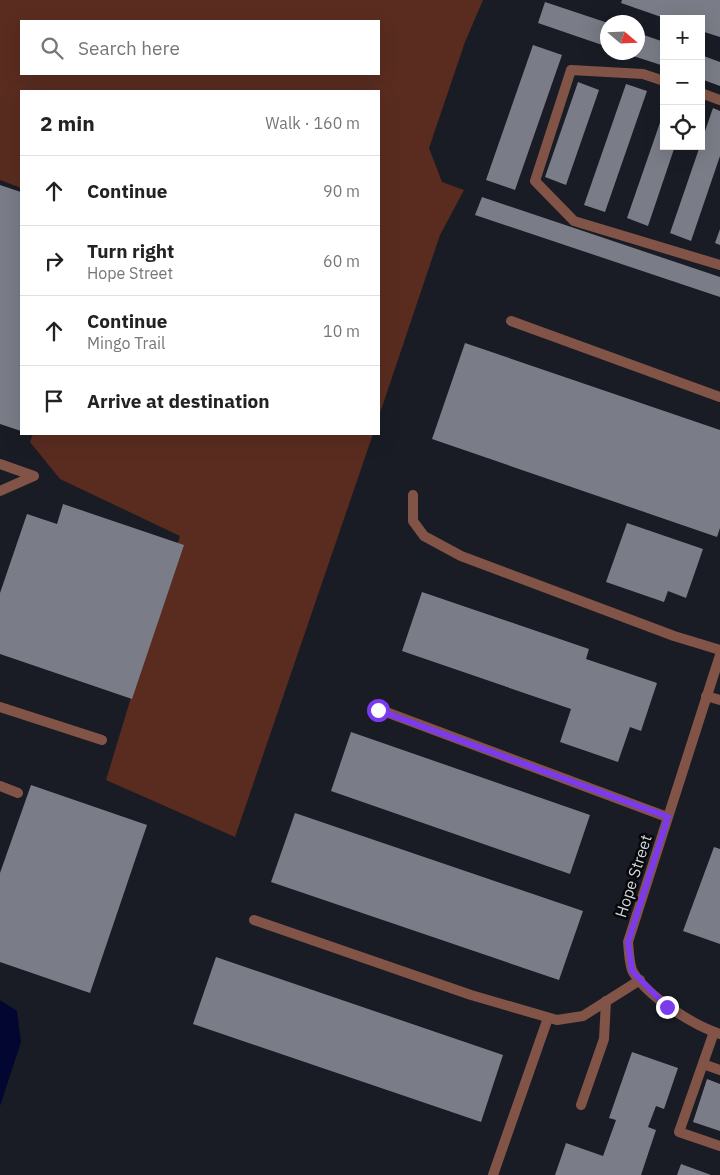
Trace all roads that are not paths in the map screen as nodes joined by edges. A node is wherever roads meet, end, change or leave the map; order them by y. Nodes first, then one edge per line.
1 (660, 80) edge
2 (705, 94) edge
3 (720, 100) edge
4 (720, 265) edge
5 (511, 321) dead end
6 (720, 397) edge
7 (0, 464) edge
8 (0, 491) edge
9 (412, 495) dead end
10 (720, 650) edge
11 (720, 655) edge
12 (706, 696) junction
13 (720, 700) edge
14 (0, 707) edge
15 (378, 710) dead end
16 (102, 740) dead end
17 (0, 786) edge
18 (18, 793) dead end
19 (668, 817) junction
20 (254, 920) dead end
21 (644, 984) junction
22 (606, 1001) junction
23 (548, 1018) junction
24 (717, 1033) edge
25 (703, 1064) junction
26 (720, 1070) edge
27 (580, 1105) dead end
28 (720, 1146) edge
29 (492, 1175) edge

1 - 4 street
2 - 3 street
5 - 6 street
7 - 8 street
9 - 10 street
11 - 12 street, Hope Street
12 - 13 street
12 - 19 street, Hope Street
14 - 16 street
15 - 19 street
17 - 18 street
19 - 21 street, Hope Street
20 - 23 street
21 - 22 street
21 - 24 street, Hope Street
22 - 23 street
22 - 27 street
23 - 29 street
24 - 25 street
25 - 26 street
25 - 28 street

